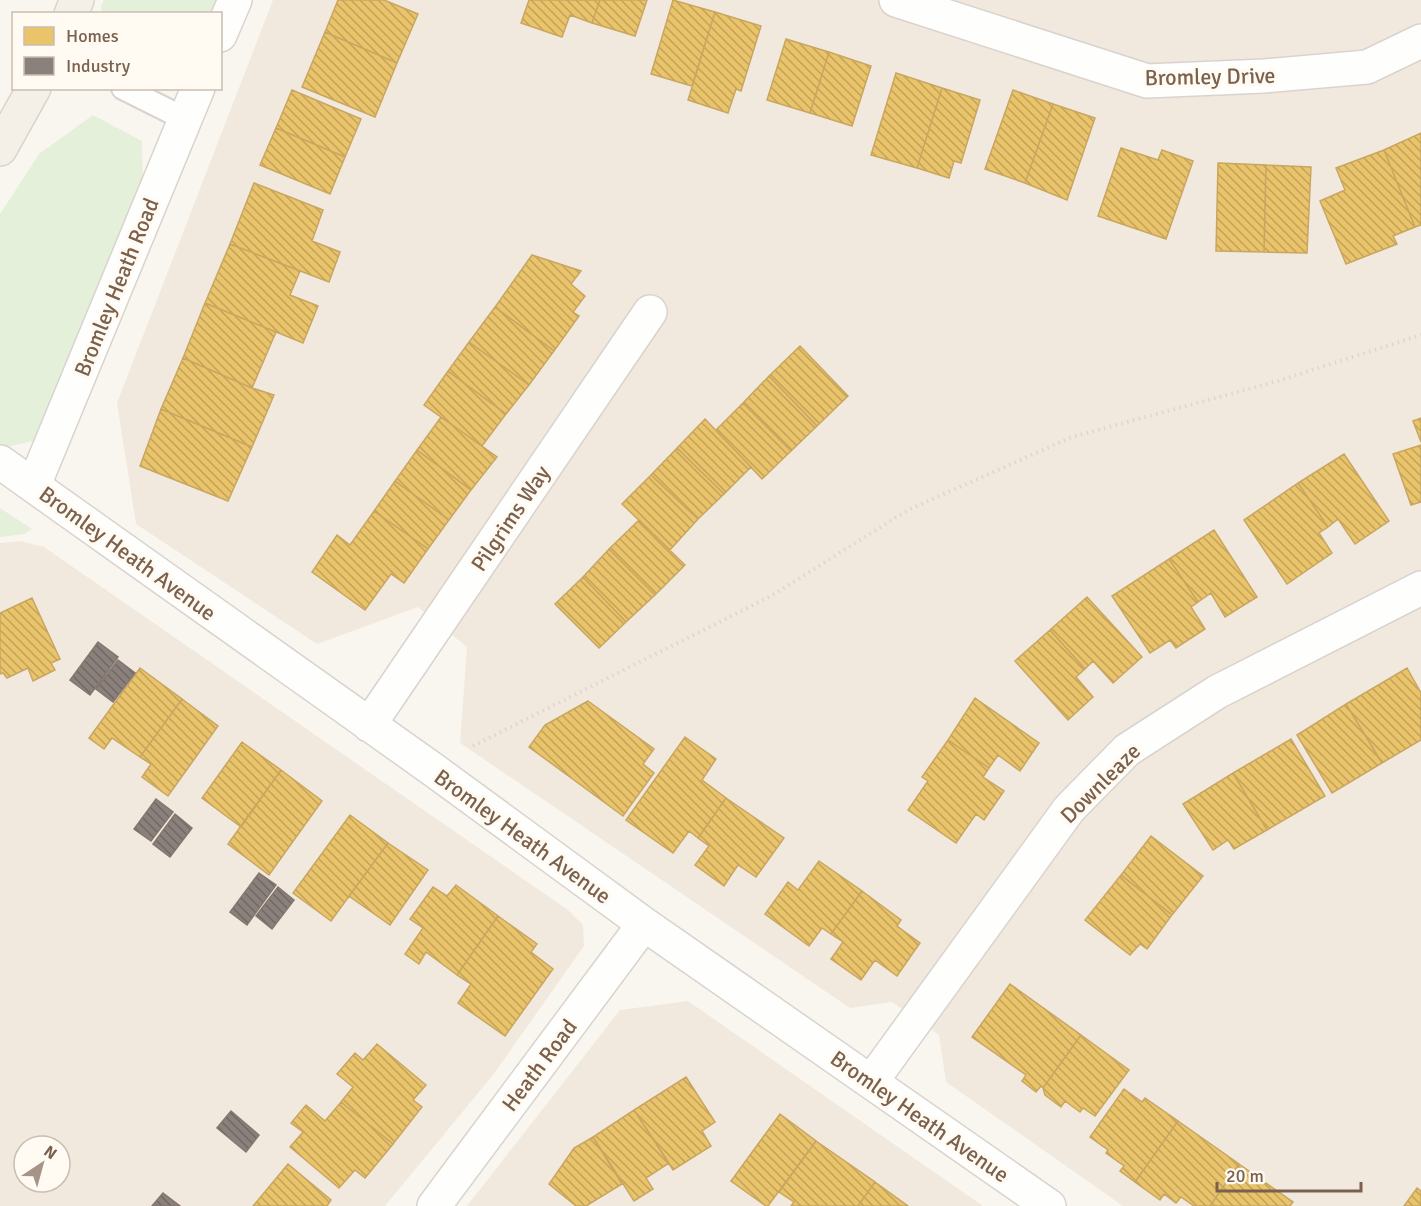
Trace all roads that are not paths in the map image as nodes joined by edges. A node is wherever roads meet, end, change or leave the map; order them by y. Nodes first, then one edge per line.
1 (235, 0) edge
2 (896, 0) edge
3 (222, 30) edge
4 (1421, 41) edge
5 (33, 90) edge
6 (127, 90) edge
7 (197, 90) edge
8 (185, 119) junction
9 (0, 148) edge
10 (650, 312) dead end
11 (0, 462) edge
12 (34, 485) junction
13 (1421, 588) edge
14 (369, 725) junction
15 (644, 924) junction
16 (871, 1082) junction
17 (434, 1206) edge
18 (1048, 1206) edge

1 - 3 street
2 - 4 street, Bromley Drive
5 - 9 main road
6 - 8 lane
7 - 8 street, Bromley Heath Road
8 - 12 street, Bromley Heath Road
10 - 14 street, Pilgrims Way
11 - 12 street, Bromley Heath Avenue
12 - 14 street, Bromley Heath Avenue
13 - 16 street, Downleaze
14 - 15 street, Bromley Heath Avenue
15 - 16 street, Bromley Heath Avenue
15 - 17 street, Heath Road
16 - 18 street, Bromley Heath Avenue

